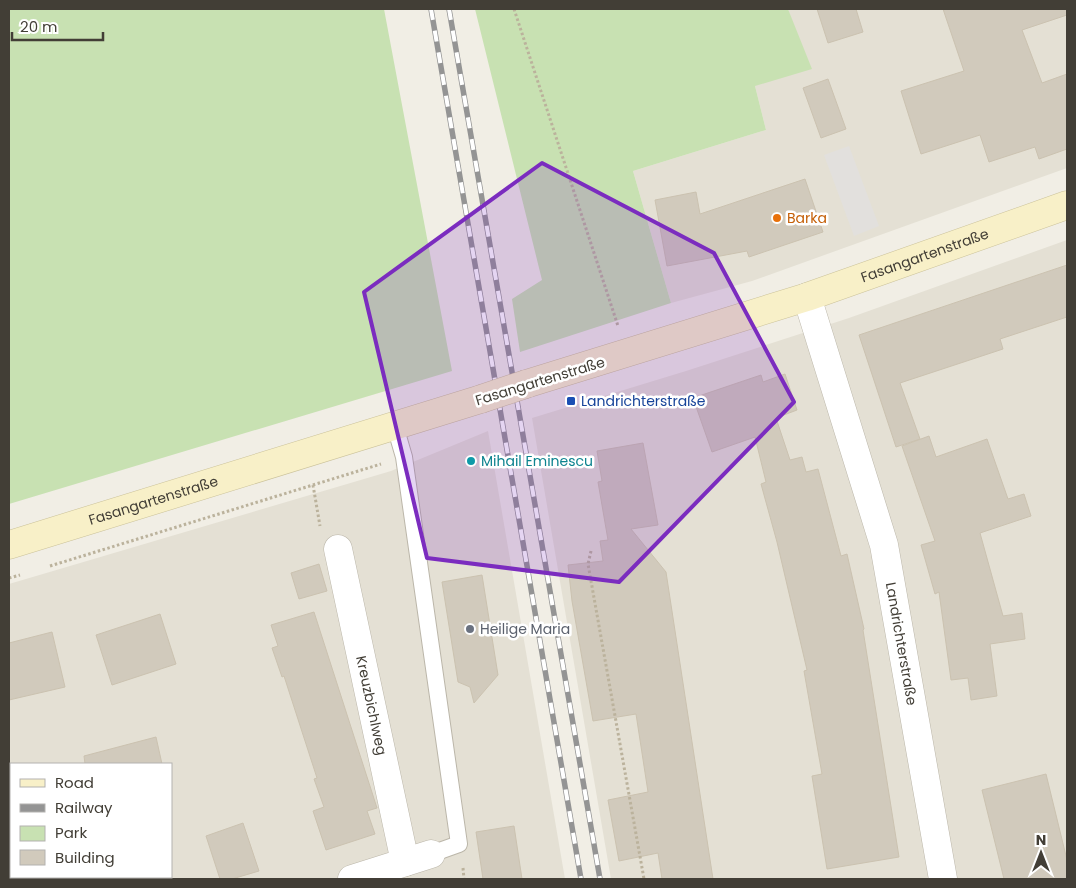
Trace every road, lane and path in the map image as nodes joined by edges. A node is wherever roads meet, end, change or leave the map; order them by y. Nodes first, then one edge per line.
1 (514, 9) edge
2 (1067, 205) edge
3 (807, 297) junction
4 (620, 332) dead end
5 (394, 426) junction
6 (404, 462) junction
7 (313, 485) junction
8 (9, 544) edge
9 (338, 549) joint
10 (591, 551) dead end
11 (47, 567) dead end
12 (28, 572) dead end
13 (9, 578) edge
14 (431, 854) joint
15 (405, 862) junction
16 (352, 879) edge
17 (644, 879) edge
18 (943, 879) edge

1 - 4 path
2 - 3 street, Fasangartenstraße
3 - 5 street, Fasangartenstraße, bridge
3 - 18 street, Landrichterstraße
5 - 6 lane
5 - 8 street, Fasangartenstraße
6 - 7 path
6 - 14 lane
7 - 9 path
7 - 11 path
9 - 15 street, Kreuzbichlweg
10 - 17 path
12 - 13 path
14 - 15 street
15 - 16 street

